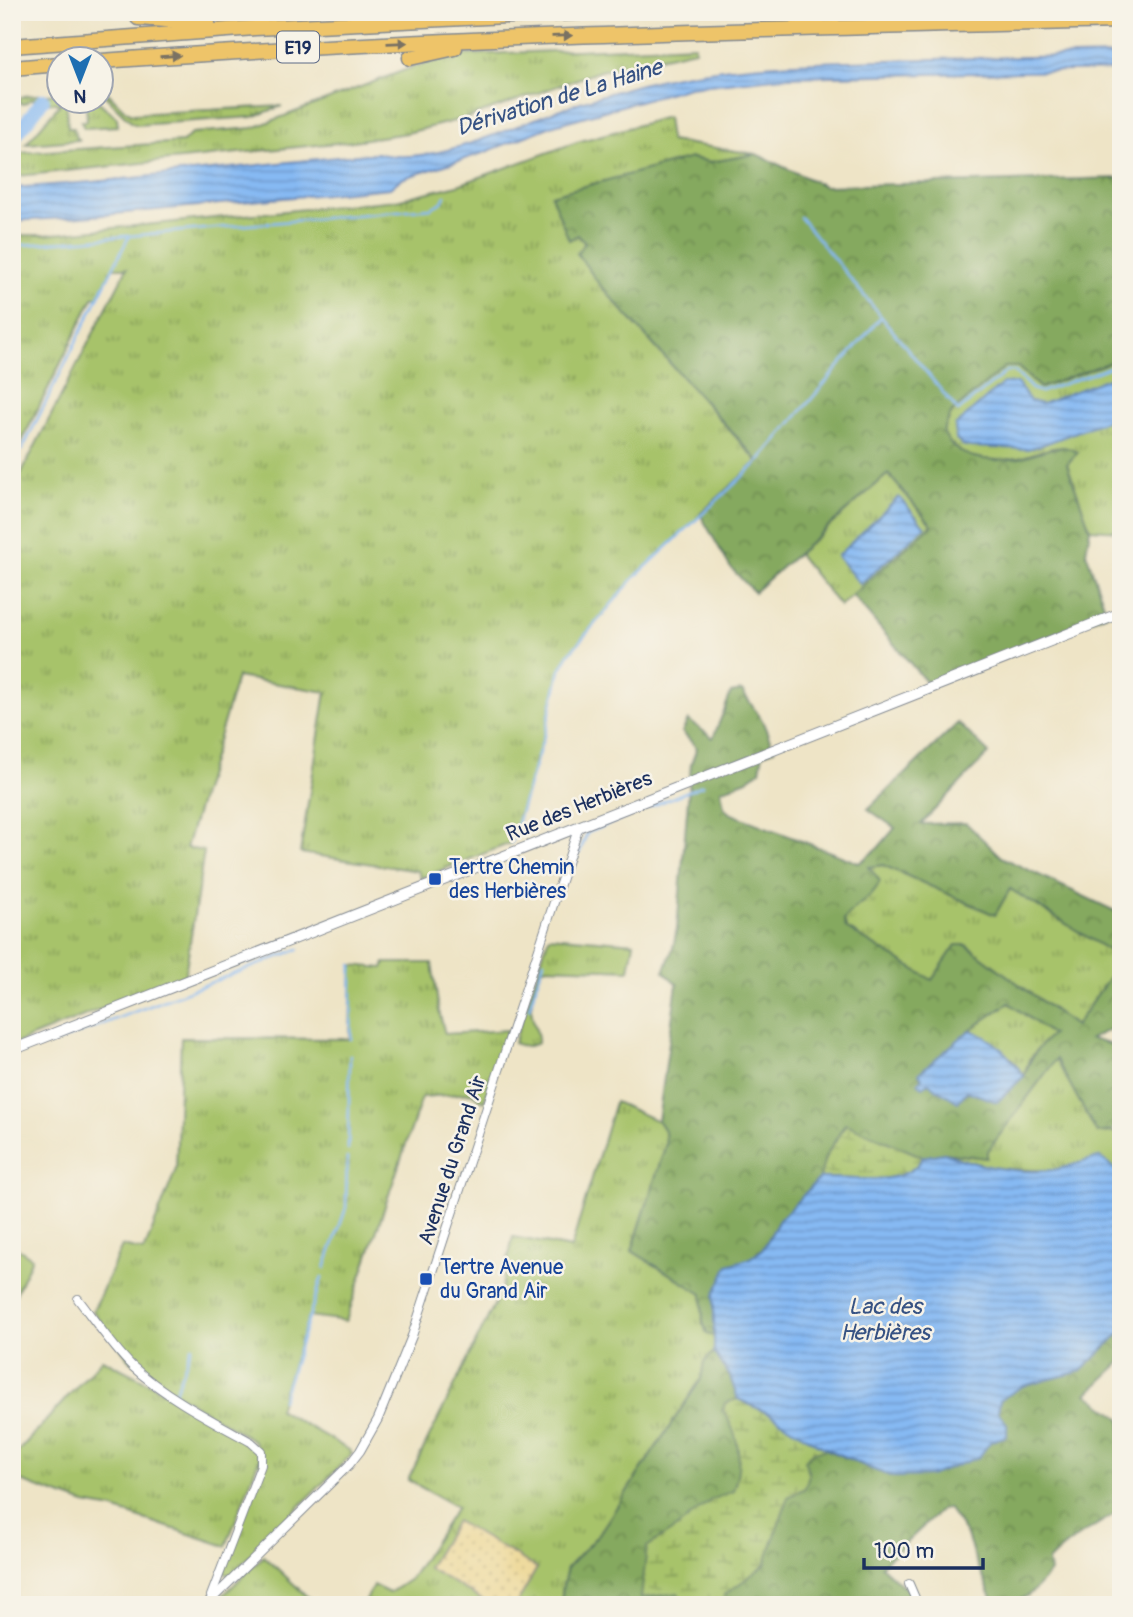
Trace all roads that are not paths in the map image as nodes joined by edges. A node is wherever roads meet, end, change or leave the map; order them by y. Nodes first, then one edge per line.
1 (592, 12) edge
2 (138, 18) dead end
3 (1121, 21) edge
4 (255, 28) junction
5 (494, 39) junction
6 (12, 46) edge
7 (410, 58) dead end
8 (116, 60) edge
9 (46, 65) edge
10 (12, 68) edge
11 (1121, 613) edge
12 (579, 826) junction
13 (12, 1050) edge
14 (78, 1299) dead end
15 (909, 1584) dead end
16 (207, 1603) edge
17 (918, 1605) edge

1 - 4 highway, E19
2 - 4 highway
5 -> 3 highway, E19
4 - 6 highway, E19
5 - 7 highway
8 -> 5 highway, E19
9 - 10 highway
11 - 12 street, Rue des Herbières
12 - 13 street, Rue des Herbières
12 - 16 street, Avenue du Grand Air
14 - 16 street
15 - 17 street

